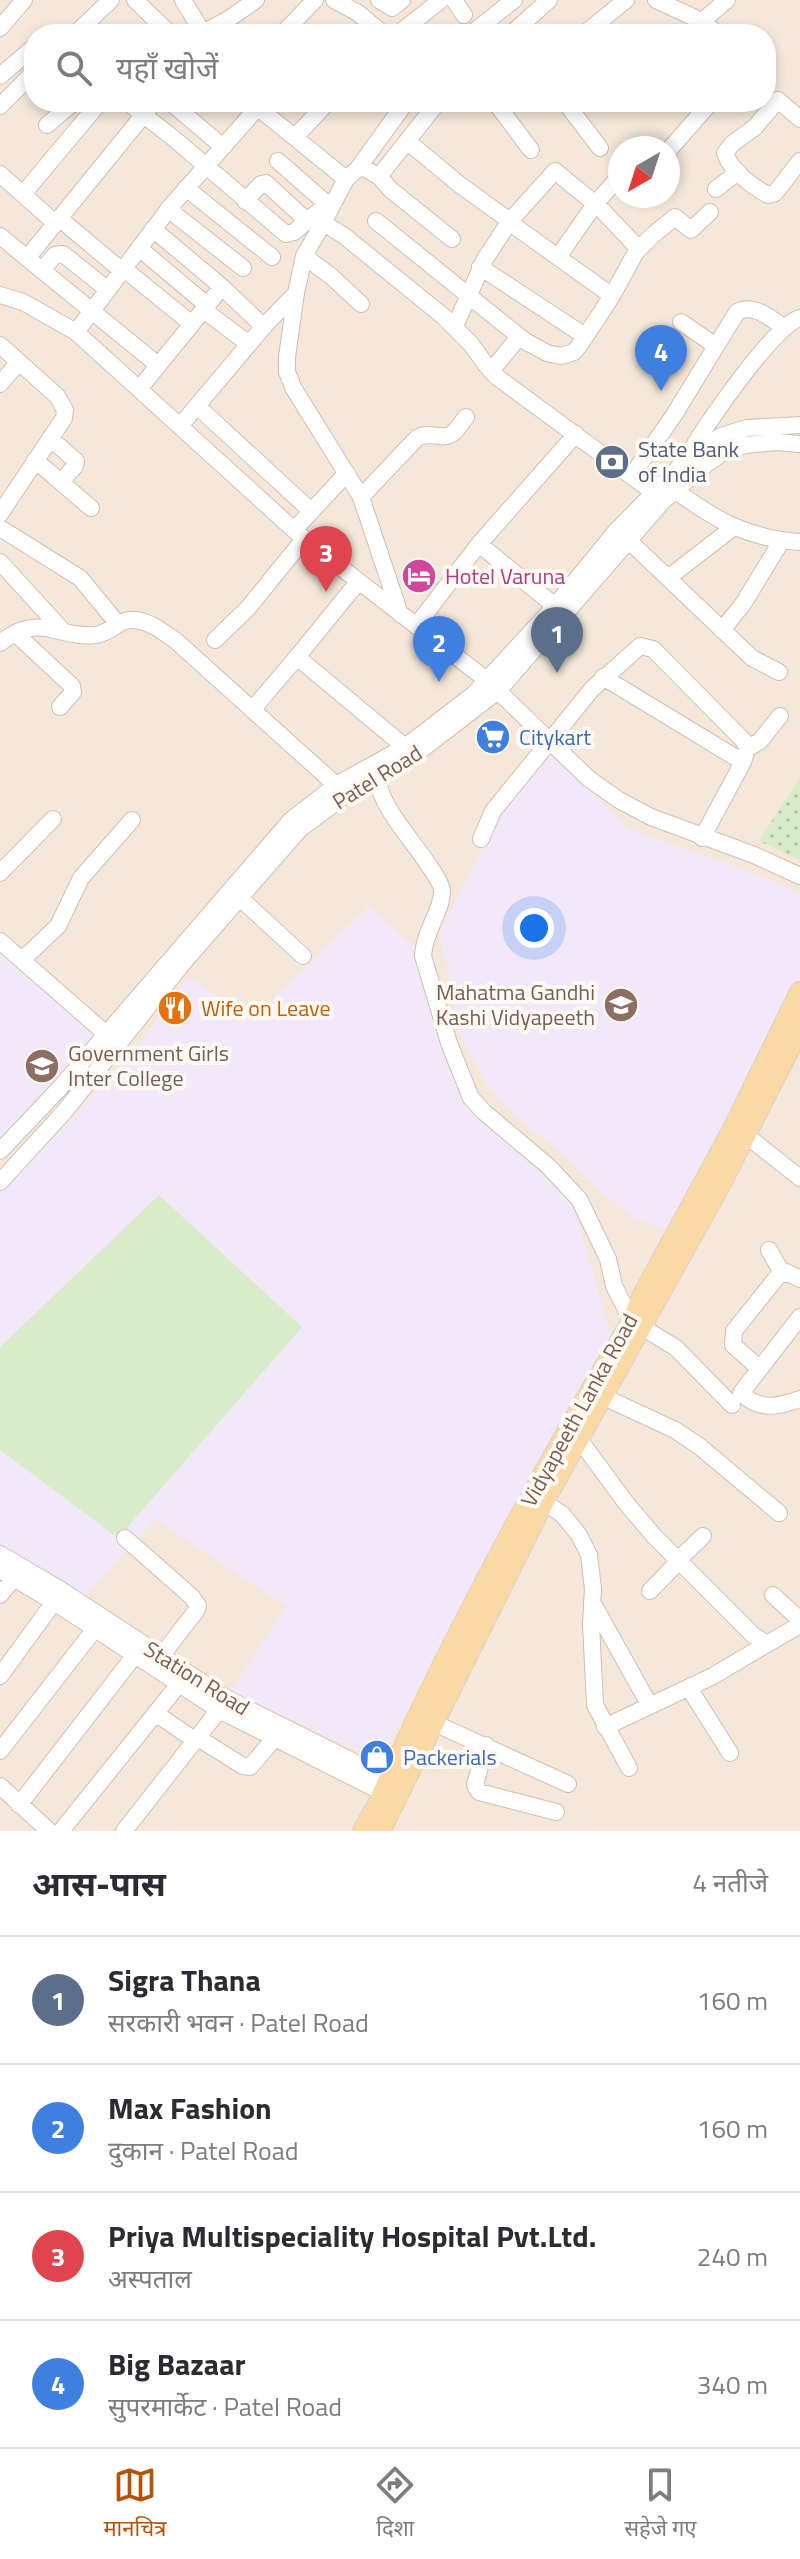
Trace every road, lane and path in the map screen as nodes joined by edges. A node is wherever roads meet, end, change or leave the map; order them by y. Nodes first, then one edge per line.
1 (24, 0) edge
2 (111, 0) edge
3 (135, 0) edge
4 (183, 0) edge
5 (315, 0) edge
6 (334, 0) edge
7 (379, 0) edge
8 (402, 0) edge
9 (441, 0) edge
10 (454, 0) edge
11 (514, 0) edge
12 (549, 0) edge
13 (626, 0) edge
14 (656, 0) edge
15 (727, 0) edge
16 (245, 3) edge
17 (500, 12) junction
18 (464, 15) dead end
19 (701, 22) junction
20 (86, 24) edge
21 (160, 24) edge
22 (196, 24) edge
23 (232, 24) edge
24 (292, 24) edge
25 (371, 24) edge
26 (411, 24) edge
27 (484, 24) edge
28 (508, 24) edge
29 (524, 24) edge
30 (600, 24) edge
31 (704, 24) edge
32 (0, 28) edge
33 (24, 56) edge
34 (0, 76) edge
35 (24, 82) edge
36 (776, 102) edge
37 (0, 106) edge
38 (62, 112) edge
39 (92, 112) edge
40 (145, 112) edge
41 (152, 112) edge
42 (182, 112) edge
43 (249, 112) edge
44 (263, 112) edge
45 (319, 112) edge
46 (399, 112) edge
47 (430, 112) edge
48 (502, 112) edge
49 (573, 112) edge
50 (702, 112) edge
51 (768, 112) edge
52 (800, 119) edge
53 (47, 125) dead end
54 (295, 137) junction
55 (680, 137) edge
56 (407, 141) junction
57 (222, 146) junction
58 (600, 148) dead end
59 (531, 150) dead end
60 (278, 161) dead end
61 (800, 161) edge
62 (204, 166) junction
63 (359, 167) junction
64 (738, 172) junction
65 (0, 174) edge
66 (378, 175) junction
67 (346, 179) junction
68 (186, 188) junction
69 (608, 189) edge
70 (716, 189) dead end
71 (23, 194) junction
72 (332, 200) junction
73 (245, 201) junction
74 (595, 204) junction
75 (168, 209) junction
76 (710, 212) dead end
77 (57, 221) junction
78 (376, 221) dead end
79 (509, 221) junction
80 (315, 222) junction
81 (153, 229) junction
82 (0, 236) edge
83 (452, 239) dead end
84 (139, 248) junction
85 (639, 249) junction
86 (304, 256) junction
87 (28, 257) junction
88 (272, 257) dead end
89 (558, 257) junction
90 (480, 267) junction
91 (243, 268) dead end
92 (43, 269) junction
93 (123, 270) junction
94 (222, 287) junction
95 (108, 290) junction
96 (296, 293) junction
97 (0, 295) edge
98 (469, 296) junction
99 (612, 296) junction
100 (361, 304) dead end
101 (207, 308) junction
102 (93, 310) junction
103 (800, 318) edge
104 (681, 322) dead end
105 (192, 324) junction
106 (455, 326) junction
107 (264, 327) junction
108 (784, 327) junction
109 (76, 332) junction
110 (585, 336) junction
111 (519, 337) junction
112 (249, 344) junction
113 (0, 345) edge
114 (716, 346) junction
115 (18, 363) junction
116 (158, 365) junction
117 (491, 371) junction
118 (0, 384) edge
119 (139, 389) junction
120 (197, 406) junction
121 (466, 417) dead end
122 (800, 425) edge
123 (180, 426) junction
124 (576, 434) junction
125 (50, 438) junction
126 (800, 444) edge
127 (35, 460) junction
128 (685, 461) junction
129 (347, 473) junction
130 (632, 475) junction
131 (61, 482) junction
132 (664, 488) junction
133 (361, 497) junction
134 (91, 508) dead end
135 (311, 511) junction
136 (0, 514) edge
137 (734, 527) junction
138 (0, 528) edge
139 (299, 534) junction
140 (628, 540) junction
141 (782, 540) junction
142 (800, 542) edge
143 (479, 544) junction
144 (0, 562) edge
145 (669, 577) junction
146 (358, 582) junction
147 (555, 606) junction
148 (400, 614) junction
149 (118, 624) junction
150 (416, 626) junction
151 (722, 630) junction
152 (63, 631) junction
153 (15, 633) junction
154 (215, 640) dead end
155 (0, 643) edge
156 (297, 657) junction
157 (779, 672) dead end
158 (603, 677) junction
159 (493, 686) junction
160 (60, 707) dead end
161 (252, 710) junction
162 (780, 716) dead end
163 (551, 742) junction
164 (409, 752) junction
165 (745, 755) junction
166 (374, 773) junction
167 (339, 791) junction
168 (53, 819) dead end
169 (132, 820) dead end
170 (296, 824) junction
171 (702, 838) junction
172 (481, 839) dead end
173 (0, 873) edge
174 (800, 876) edge
175 (240, 898) junction
176 (0, 941) edge
177 (303, 956) dead end
178 (22, 960) junction
179 (800, 992) edge
180 (800, 1028) edge
181 (112, 1039) junction
182 (747, 1136) junction
183 (0, 1151) edge
184 (800, 1178) edge
185 (0, 1182) edge
186 (769, 1250) dead end
187 (782, 1273) junction
188 (800, 1279) edge
189 (800, 1317) edge
190 (637, 1324) junction
191 (760, 1369) junction
192 (604, 1397) junction
193 (800, 1399) edge
194 (732, 1405) dead end
195 (579, 1439) junction
196 (538, 1498) junction
197 (779, 1513) dead end
198 (703, 1536) dead end
199 (125, 1538) dead end
200 (0, 1554) edge
201 (678, 1560) junction
202 (7, 1574) edge
203 (650, 1591) dead end
204 (0, 1595) edge
205 (773, 1595) dead end
206 (54, 1602) junction
207 (592, 1602) junction
208 (800, 1623) edge
209 (94, 1630) junction
210 (767, 1644) junction
211 (135, 1655) junction
212 (161, 1656) junction
213 (0, 1676) edge
214 (179, 1684) junction
215 (689, 1688) junction
216 (650, 1706) junction
217 (219, 1710) junction
218 (155, 1713) junction
219 (433, 1714) junction
220 (605, 1727) junction
221 (278, 1734) junction
222 (197, 1740) junction
223 (486, 1745) junction
224 (0, 1751) edge
225 (730, 1753) dead end
226 (629, 1768) dead end
227 (568, 1784) dead end
228 (0, 1786) edge
229 (394, 1790) junction
230 (19, 1805) junction
231 (556, 1812) dead end
232 (49, 1831) edge
233 (61, 1831) edge
234 (124, 1831) edge
235 (363, 1831) edge
236 (380, 1831) edge

1 - 32 street
2 - 20 street
3 - 21 street
4 - 22 street
5 - 24 street
6 - 25 street
7 - 8 street
9 - 26 street
10 - 18 street
11 - 17 street
12 - 29 street
13 - 30 street
14 - 19 street
15 - 19 street
16 - 23 street
17 - 27 street
17 - 28 street
19 - 31 street
33 - 34 street
35 - 37 street
36 - 52 street
38 - 53 street
39 - 71 street
40 - 77 street
41 - 62 street
42 - 57 street
43 - 57 street
44 - 54 street
45 - 54 street
46 - 63 street
47 - 56 street
48 - 59 street
49 - 58 street
50 - 55 street
51 - 64 street
54 - 67 street
56 - 66 street
56 - 79 street
57 - 62 street
60 - 72 street
61 - 64 street
62 - 68 street
62 - 73 street
63 - 66 street
63 - 67 street
64 - 70 street
65 - 71 street
66 - 83 street
67 - 72 street
68 - 75 street
68 - 88 street
69 - 74 street
71 - 77 street
72 - 80 street
73 - 80 street
73 - 80 street
74 - 79 street
74 - 85 street
74 - 89 street
75 - 81 street
75 - 91 street
76 - 85 street
77 - 87 street
77 - 93 street
78 - 98 street
79 - 89 street
79 - 90 street
80 - 86 street
80 - 106 street
81 - 84 street
81 - 94 street
82 - 87 street
84 - 93 street
84 - 101 street
85 - 99 street
86 - 96 street
86 - 100 street
87 - 92 street
89 - 99 street
90 - 98 street
90 - 110 street
92 - 95 street
92 - 102 street
93 - 95 street
93 - 105 street
94 - 101 street
94 - 107 street
95 - 102 street
96 - 107 street
96 - 129 street
97 - 109 street
98 - 106 street
98 - 111 street
99 - 110 street
101 - 105 street
101 - 112 street
102 - 109 street
102 - 116 street
103 - 108 street
104 - 114 street
105 - 116 street
106 - 117 street
107 - 112 street
108 - 114 street
108 - 128 street
109 - 119 street
110 - 111 street
111 - 117 street
112 - 120 street
113 - 115 street
114 - 130 street
115 - 118 street
115 - 125 street
116 - 119 street
117 - 124 street
119 - 123 street
120 - 123 street
120 - 135 street
121 - 133 street
122 - 128 street, Patel Road
123 - 139 street
124 - 130 street
124 - 143 street
125 - 127 street
125 - 131 street
126 - 132 street, Patel Road
127 - 131 street
127 - 136 street
128 - 132 street, Patel Road
129 - 133 street
129 - 135 street
130 - 132 street
131 - 134 street
132 - 137 street
132 - 140 street, Patel Road
132 - 147 street, Patel Road
133 - 148 street
135 - 139 street
137 - 141 street
137 - 145 street
138 - 149 street
139 - 146 street
139 - 154 street
140 - 145 street
140 - 159 street, Patel Road
141 - 142 street
141 - 151 street
143 - 147 street
143 - 150 street
144 - 152 street
145 - 151 street
146 - 148 street
146 - 156 street
147 - 159 street, Patel Road
148 - 150 street
149 - 152 street
149 - 161 street
150 - 159 street
151 - 157 street
152 - 153 street
153 - 155 street
153 - 160 street
156 - 161 street
156 - 164 street
158 - 163 street
158 - 165 street
158 - 165 street
159 - 163 street
159 - 164 street, Patel Road
161 - 167 street
162 - 165 street
163 - 171 street
163 - 172 street
164 - 166 street, Patel Road
165 - 171 street
166 - 167 street, Patel Road
166 - 190 street
167 - 170 street, Patel Road
168 - 173 street
169 - 178 street
170 - 175 street, Patel Road
170 - 181 street, Patel Road
171 - 174 street
175 - 177 street
175 - 181 street, Patel Road
176 - 178 street
178 - 181 street
179 - 190 main road, Vidyapeeth Lanka Road
180 - 182 main road, Vidyapeeth Lanka Road
181 - 183 street, Patel Road
181 - 185 street, Patel Road
182 - 184 street
182 - 190 main road, Vidyapeeth Lanka Road
186 - 187 street
187 - 188 street
187 - 191 street
189 - 191 street
190 - 192 main road, Vidyapeeth Lanka Road
190 - 194 street
190 - 196 main road, Vidyapeeth Lanka Road
191 - 193 street
192 - 195 main road, Vidyapeeth Lanka Road
192 - 197 street
195 - 196 main road, Vidyapeeth Lanka Road
195 - 201 street
196 - 207 street
196 - 219 main road, Vidyapeeth Lanka Road
198 - 201 street
199 - 212 street
200 - 212 street, Station Road
201 - 203 street
201 - 210 street
202 - 204 street
202 - 206 street, Station Road
205 - 208 street
206 - 209 street, Station Road
206 - 213 street
207 - 216 street
207 - 220 street
208 - 210 street
209 - 211 street, Station Road
209 - 224 street
210 - 215 street
211 - 214 street, Station Road
211 - 230 street
212 - 221 street, Station Road
214 - 217 street, Station Road
214 - 218 street
215 - 216 street
215 - 225 street
216 - 220 street
217 - 221 street, Station Road
217 - 222 street
218 - 222 street
218 - 233 street
219 - 223 street
219 - 229 main road, Vidyapeeth Lanka Road
220 - 226 street
221 - 222 street
221 - 229 street, Station Road
222 - 234 street
223 - 227 street
223 - 231 street
228 - 230 street
229 - 235 main road, Vidyapeeth Lanka Road
229 - 236 main road, Vidyapeeth Lanka Road
230 - 232 street

